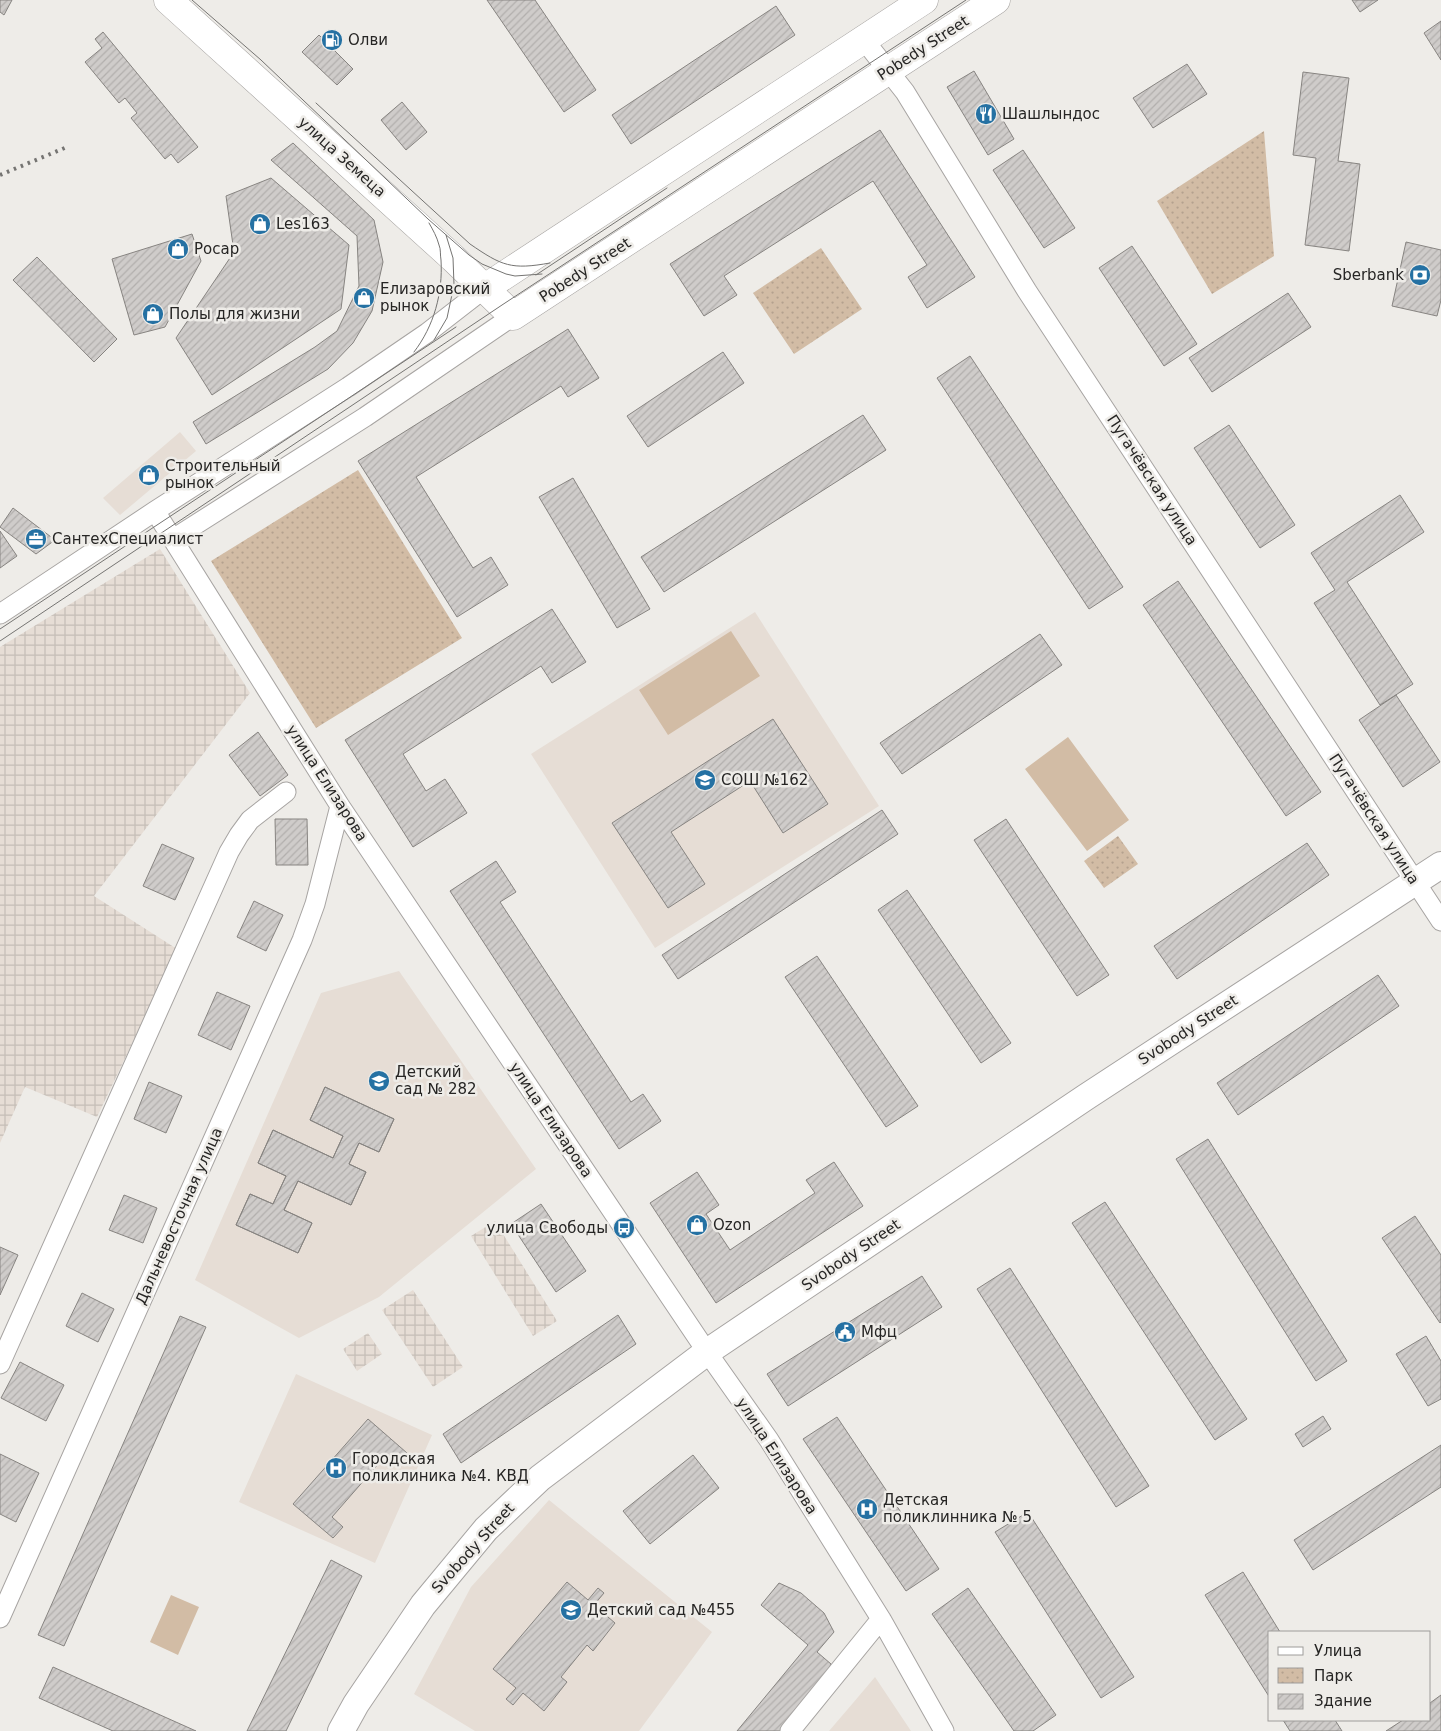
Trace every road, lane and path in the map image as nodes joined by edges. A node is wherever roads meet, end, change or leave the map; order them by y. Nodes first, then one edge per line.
1 (168, 0) edge
2 (924, 0) edge
3 (996, 0) edge
4 (864, 40) junction
5 (888, 71) junction
6 (485, 288) junction
7 (513, 316) junction
8 (155, 511) junction
9 (173, 539) junction
10 (0, 614) edge
11 (286, 792) dead end
12 (340, 806) junction
13 (1441, 865) edge
14 (1415, 881) junction
15 (1441, 921) edge
16 (707, 1352) junction
17 (0, 1364) edge
18 (0, 1618) edge
19 (881, 1619) junction
20 (341, 1731) edge
21 (790, 1731) edge
22 (944, 1731) edge

1 - 6 main road, улица Земеца
2 - 4 main road
3 - 5 main road, Pobedy Street
4 - 5 street, Пугачёвская улица
4 - 6 main road
5 - 7 main road, Pobedy Street
5 - 14 street, Пугачёвская улица
6 - 7 main road, улица Земеца
6 - 8 street
7 - 9 street, Pobedy Street
8 - 9 street, улица Елизарова
8 - 10 street
9 - 12 street, улица Елизарова
11 - 17 street
12 - 16 street, улица Елизарова
12 - 18 street, Дальневосточная улица
13 - 14 street, Svobody Street
14 - 15 street, Пугачёвская улица
14 - 16 street, Svobody Street
16 - 19 street, улица Елизарова
16 - 20 street, Svobody Street
19 - 21 street
19 - 22 street, улица Елизарова

